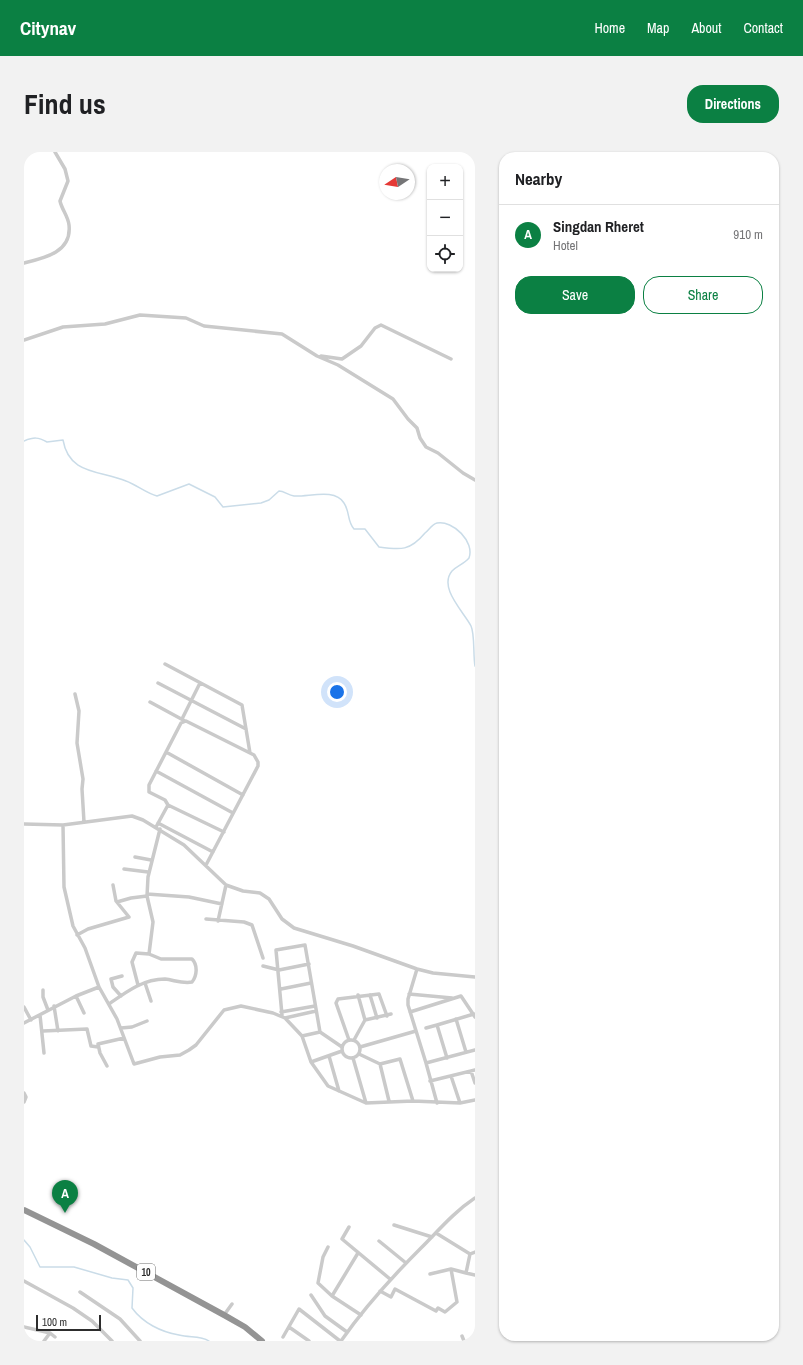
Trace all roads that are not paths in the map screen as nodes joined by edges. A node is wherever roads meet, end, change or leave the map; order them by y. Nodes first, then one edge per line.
1 (55, 152) edge
2 (24, 263) edge
3 (24, 340) edge
4 (314, 354) junction
5 (450, 359) dead end
6 (475, 480) edge
7 (165, 664) dead end
8 (158, 683) dead end
9 (200, 683) junction
10 (75, 694) dead end
11 (191, 700) junction
12 (150, 702) dead end
13 (182, 719) junction
14 (186, 721) junction
15 (246, 729) junction
16 (166, 752) junction
17 (250, 753) junction
18 (156, 771) junction
19 (243, 795) junction
20 (168, 805) junction
21 (234, 813) junction
22 (84, 822) junction
23 (24, 824) edge
24 (63, 825) junction
25 (158, 826) junction
26 (224, 832) junction
27 (213, 852) junction
28 (135, 857) dead end
29 (151, 860) junction
30 (206, 865) junction
31 (124, 869) dead end
32 (148, 872) junction
33 (113, 885) dead end
34 (226, 885) junction
35 (147, 895) junction
36 (117, 902) junction
37 (222, 904) junction
38 (206, 919) dead end
39 (218, 921) junction
40 (77, 935) junction
41 (149, 954) junction
42 (263, 958) dead end
43 (309, 964) junction
44 (263, 966) dead end
45 (417, 969) junction
46 (279, 970) junction
47 (122, 976) dead end
48 (475, 977) edge
49 (145, 983) junction
50 (311, 983) junction
51 (138, 985) junction
52 (99, 987) junction
53 (43, 990) dead end
54 (281, 990) junction
55 (370, 994) junction
56 (409, 994) junction
57 (358, 995) junction
58 (76, 996) junction
59 (121, 996) junction
60 (454, 998) junction
61 (151, 1001) dead end
62 (109, 1004) junction
63 (54, 1006) junction
64 (24, 1007) edge
65 (316, 1008) junction
66 (48, 1010) junction
67 (410, 1012) junction
68 (84, 1013) dead end
69 (391, 1014) dead end
70 (40, 1015) junction
71 (283, 1015) junction
72 (386, 1016) junction
73 (474, 1016) edge
74 (376, 1018) junction
75 (456, 1019) junction
76 (31, 1020) junction
77 (365, 1020) junction
78 (147, 1021) dead end
79 (24, 1023) edge
80 (437, 1025) junction
81 (121, 1028) junction
82 (426, 1028) dead end
83 (43, 1030) junction
84 (58, 1031) junction
85 (320, 1032) junction
86 (416, 1032) junction
87 (302, 1036) junction
88 (124, 1038) junction
89 (348, 1040) junction
90 (354, 1040) junction
91 (98, 1047) junction
92 (360, 1047) junction
93 (342, 1049) junction
94 (475, 1050) edge
95 (466, 1052) junction
96 (44, 1053) dead end
97 (359, 1054) junction
98 (328, 1056) junction
99 (353, 1058) junction
100 (447, 1058) junction
101 (311, 1062) junction
102 (426, 1063) junction
103 (380, 1064) junction
104 (107, 1066) dead end
105 (473, 1070) edge
106 (452, 1076) junction
107 (430, 1080) junction
108 (475, 1083) edge
109 (339, 1091) junction
110 (24, 1093) edge
111 (475, 1100) edge
112 (390, 1101) junction
113 (413, 1101) junction
114 (24, 1102) edge
115 (366, 1103) junction
116 (436, 1103) junction
117 (460, 1103) junction
118 (475, 1198) edge
119 (24, 1210) edge
120 (394, 1225) dead end
121 (349, 1227) dead end
122 (436, 1233) junction
123 (432, 1237) junction
124 (378, 1241) dead end
125 (328, 1247) dead end
126 (475, 1252) edge
127 (358, 1253) junction
128 (470, 1254) junction
129 (406, 1263) junction
130 (451, 1269) junction
131 (466, 1273) junction
132 (430, 1274) dead end
133 (475, 1275) edge
134 (390, 1279) junction
135 (24, 1281) edge
136 (380, 1290) junction
137 (80, 1292) dead end
138 (311, 1295) dead end
139 (332, 1296) junction
140 (232, 1304) dead end
141 (224, 1315) junction
142 (361, 1315) junction
143 (24, 1327) edge
144 (289, 1327) junction
145 (347, 1332) junction
146 (50, 1333) junction
147 (462, 1336) dead end
148 (55, 1337) dead end
149 (283, 1337) dead end
150 (44, 1341) edge
151 (112, 1341) edge
152 (140, 1341) edge
153 (262, 1341) edge
154 (309, 1341) edge
155 (340, 1341) edge
156 (464, 1341) edge

1 - 2 street
3 - 4 street
4 - 5 street
4 - 6 street
7 - 9 street
8 - 11 street
9 - 11 street
9 - 15 street
10 - 22 street
11 - 13 street
11 - 15 street
12 - 13 street
13 - 14 street
14 - 16 street
14 - 17 street
15 - 17 street
16 - 18 street
16 - 19 street
17 - 19 street
18 - 20 street
18 - 21 street
19 - 21 street
20 - 25 street
20 - 26 street
21 - 26 street
22 - 24 street
22 - 25 street
23 - 24 street
24 - 40 street
25 - 27 street
25 - 29 street
25 - 30 street
26 - 27 street
27 - 30 street
28 - 29 street
29 - 32 street
30 - 34 street
31 - 32 street
32 - 35 street
33 - 36 street
34 - 37 street
34 - 45 street
35 - 36 street
35 - 37 street
35 - 41 street
36 - 40 street
37 - 39 street
38 - 39 street
39 - 42 street
40 - 52 street
41 - 49 street
41 - 51 street
43 - 46 street
43 - 46 street
43 - 50 street
44 - 46 street
45 - 48 street
45 - 56 street
46 - 54 street
47 - 59 street
49 - 51 street
49 - 61 street
50 - 54 street
50 - 65 street
51 - 59 street
52 - 58 street
52 - 62 street
53 - 66 street
54 - 71 street
55 - 57 street
55 - 72 street
55 - 74 street
56 - 60 street
56 - 67 street
57 - 77 street
57 - 89 street
58 - 63 street
58 - 68 street
59 - 62 street
60 - 67 street
60 - 73 street
62 - 81 street
63 - 66 street
63 - 84 street
64 - 76 street
65 - 71 street
65 - 71 street
65 - 85 street
66 - 70 street
67 - 86 street
69 - 72 street
70 - 76 street
70 - 83 street
71 - 87 street
71 - 88 street
72 - 74 street
73 - 75 street
74 - 77 street
75 - 80 street
75 - 95 street
76 - 79 street
77 - 90 street
78 - 81 street
80 - 82 street
80 - 100 street
81 - 88 street
83 - 84 street
83 - 96 street
84 - 91 street
85 - 87 street
85 - 93 street
86 - 92 street
86 - 102 street
87 - 101 street
88 - 91 street
89 - 90 street
89 - 93 street
90 - 92 street
91 - 104 street
92 - 97 street
93 - 98 street
93 - 99 street
94 - 95 street
95 - 100 street
97 - 99 street
97 - 103 street
98 - 101 street
98 - 109 street
99 - 115 street
100 - 102 street
101 - 109 street
102 - 107 street
103 - 112 street
103 - 113 street
105 - 106 street
105 - 108 street
106 - 107 street
106 - 117 street
107 - 116 street
109 - 115 street
110 - 114 street
111 - 117 street
112 - 113 street
112 - 115 street
113 - 116 street
116 - 117 street
118 - 122 street
119 - 141 highway, 10
120 - 123 street
121 - 127 street
122 - 123 street
122 - 128 street
123 - 129 street
124 - 129 street
125 - 139 street
126 - 128 street
127 - 134 street
127 - 139 street
128 - 131 street
129 - 134 street
130 - 131 street
130 - 132 street
130 - 136 street
131 - 133 street
134 - 136 street
135 - 151 street
136 - 142 street
137 - 152 street
138 - 145 street
139 - 142 street
140 - 141 street
141 - 153 highway, 10
142 - 145 street
143 - 146 street
144 - 149 street
144 - 154 street
144 - 155 street
145 - 155 street
146 - 148 street
146 - 150 street
147 - 156 street

